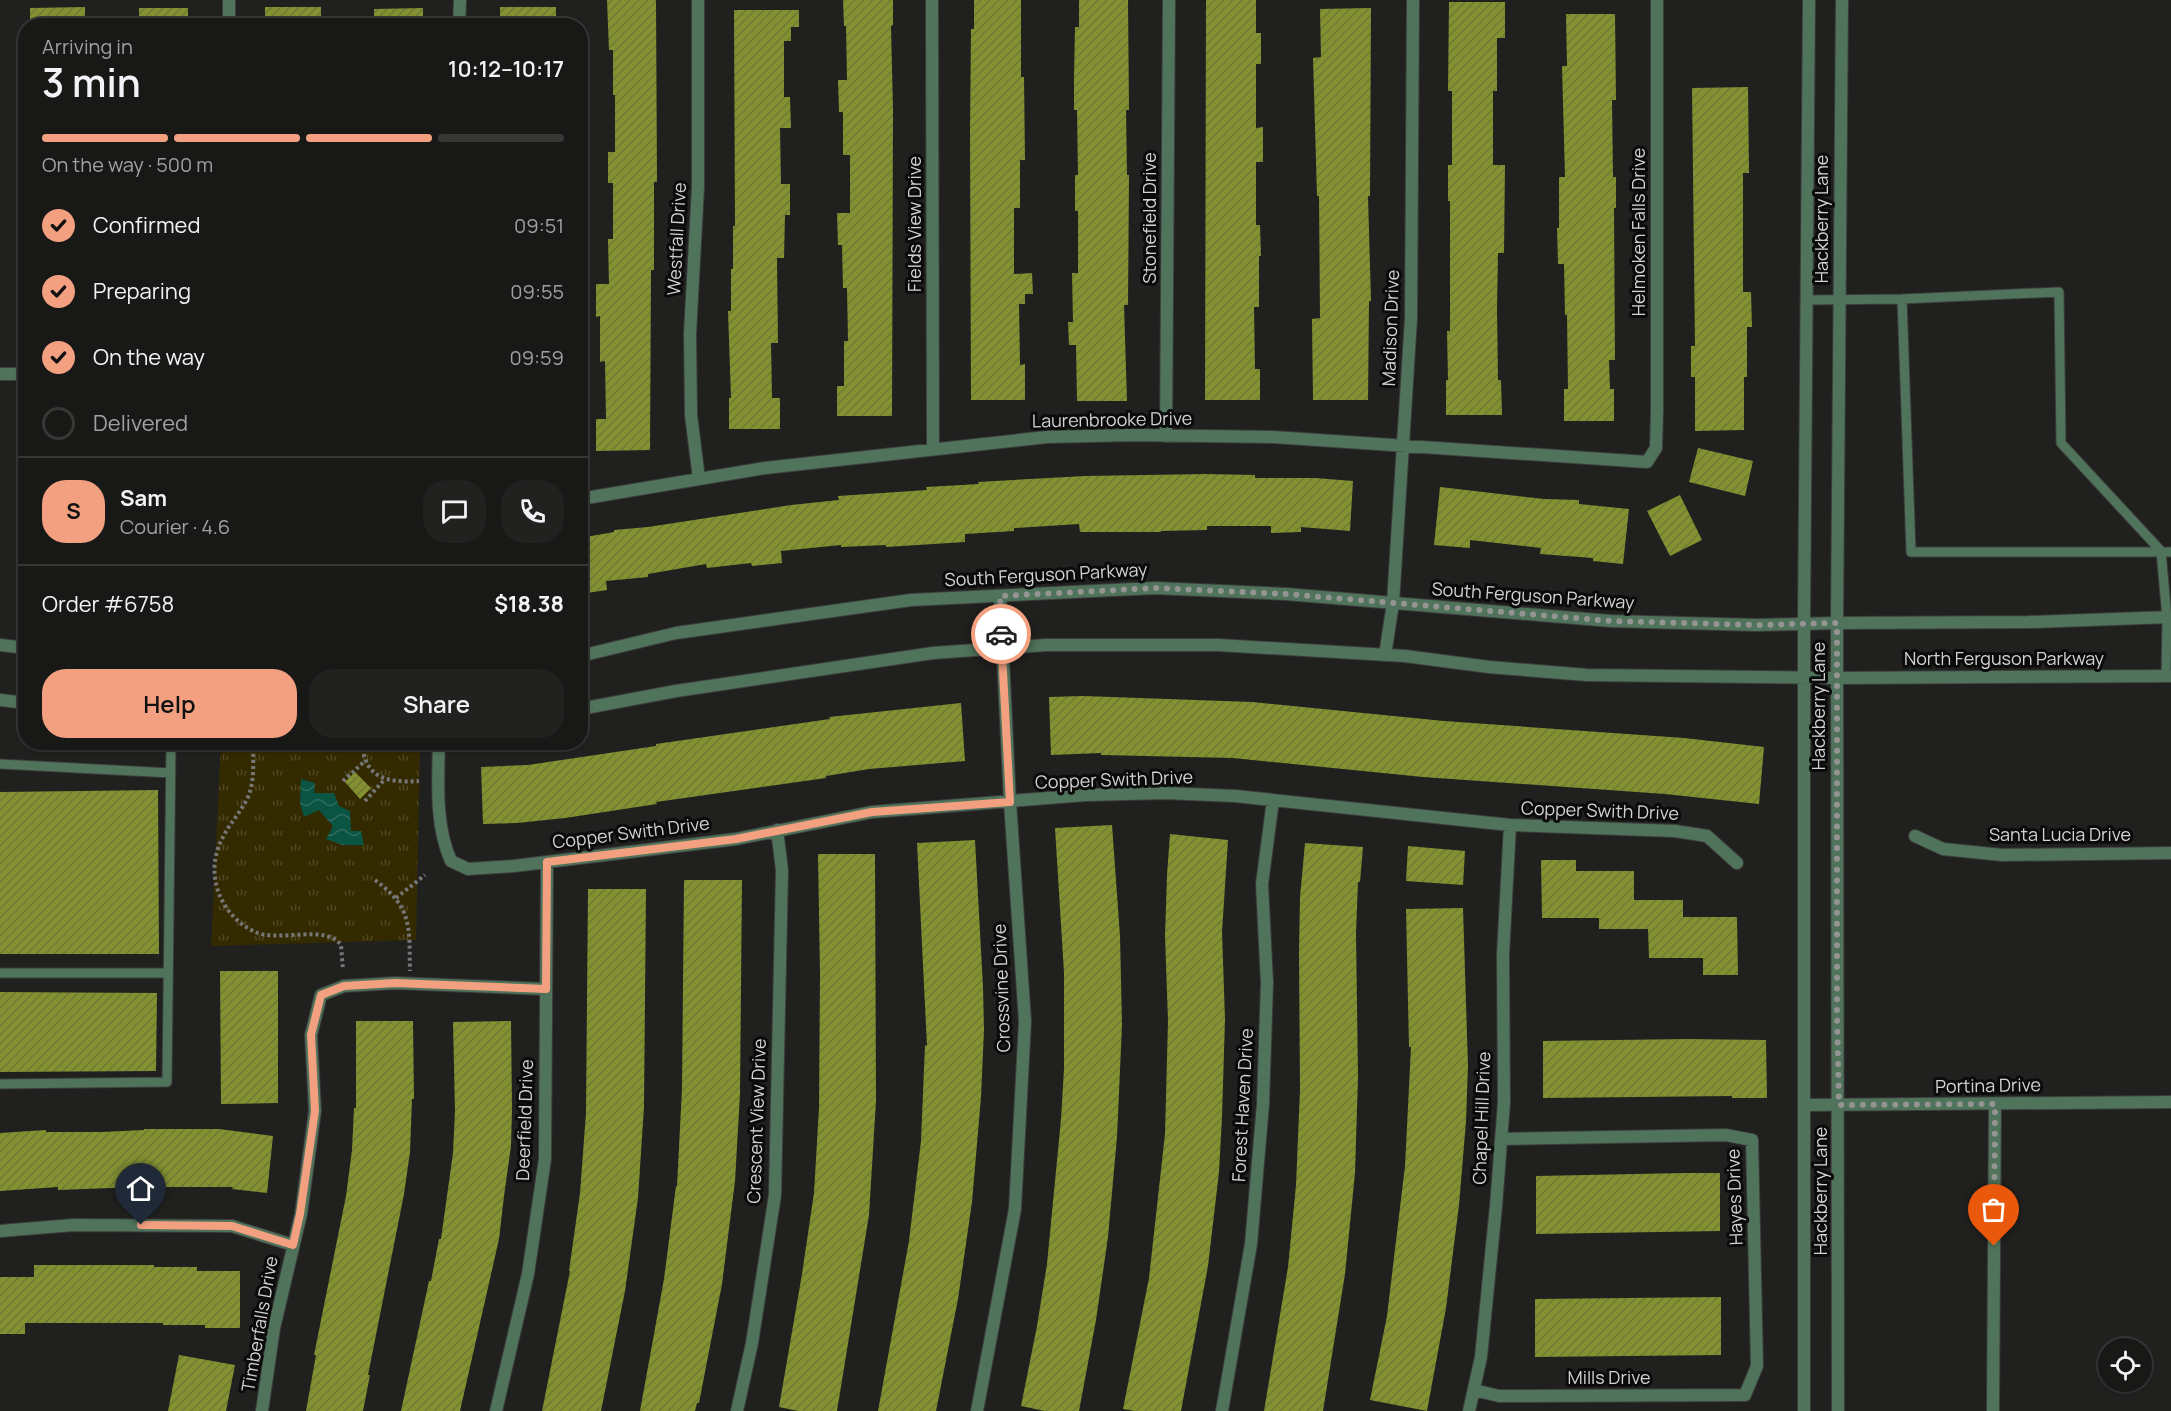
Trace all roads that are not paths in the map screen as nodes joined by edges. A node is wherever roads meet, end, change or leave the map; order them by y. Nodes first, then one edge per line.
1 (229, 0) edge
2 (459, 0) edge
3 (698, 0) edge
4 (932, 0) edge
5 (1169, 0) edge
6 (1413, 0) edge
7 (1657, 0) edge
8 (1809, 0) edge
9 (1842, 0) edge
10 (229, 18) edge
11 (459, 18) edge
12 (1902, 299) junction
13 (1807, 300) junction
14 (1840, 301) junction
15 (0, 374) edge
16 (18, 374) edge
17 (1166, 436) junction
18 (1404, 445) junction
19 (933, 448) junction
20 (1647, 462) joint
21 (699, 479) junction
22 (588, 498) edge
23 (2166, 551) edge
24 (1000, 596) junction
25 (1393, 603) junction
26 (2169, 617) edge
27 (1804, 623) junction
28 (1837, 623) junction
29 (0, 645) edge
30 (18, 647) edge
31 (1002, 648) junction
32 (588, 654) edge
33 (1385, 655) junction
34 (1804, 676) junction
35 (2168, 676) edge
36 (1837, 678) junction
37 (0, 700) edge
38 (18, 702) edge
39 (588, 708) edge
40 (171, 750) edge
41 (439, 750) edge
42 (0, 764) edge
43 (171, 773) junction
44 (1273, 800) junction
45 (1010, 802) junction
46 (1510, 825) junction
47 (777, 830) junction
48 (1915, 836) dead end
49 (2171, 853) edge
50 (547, 862) junction
51 (1737, 863) dead end
52 (0, 972) edge
53 (168, 973) junction
54 (546, 989) junction
55 (0, 1084) edge
56 (2171, 1102) edge
57 (1995, 1104) junction
58 (1805, 1105) junction
59 (1839, 1105) junction
60 (1501, 1139) junction
61 (0, 1231) edge
62 (293, 1245) junction
63 (1474, 1390) junction
64 (1745, 1395) joint
65 (262, 1411) edge
66 (496, 1411) edge
67 (737, 1411) edge
68 (977, 1411) edge
69 (1222, 1411) edge
70 (1469, 1411) edge
71 (1804, 1411) edge
72 (1838, 1411) edge
73 (1993, 1411) edge

1 - 10 street
2 - 11 street
3 - 21 street, Westfall Drive
4 - 19 street, Fields View Drive
5 - 17 street, Stonefield Drive
6 - 18 street, Madison Drive
7 - 20 street, Helmoken Falls Drive
8 - 13 street, Hackberry Lane
9 - 14 street, Hackberry Lane
12 - 14 lane
12 - 23 lane
12 - 23 lane
13 - 14 lane
13 - 27 street, Hackberry Lane
14 - 28 street, Hackberry Lane
15 - 16 street
17 - 18 street, Laurenbrooke Drive
17 - 19 street, Laurenbrooke Drive
18 - 20 street, Laurenbrooke Drive
18 - 25 street, Madison Drive
19 - 21 street, Laurenbrooke Drive
21 - 22 street, Laurenbrooke Drive
23 - 26 lane
24 - 25 street, South Ferguson Parkway
24 - 31 street, Crossvine Drive
24 - 32 street, South Ferguson Parkway
25 - 27 street, South Ferguson Parkway
25 - 33 street, Madison Drive
26 - 28 street, North Ferguson Parkway
26 - 35 lane
27 - 28 street, South Ferguson Parkway
27 - 34 street, Hackberry Lane
28 - 36 street, Hackberry Lane
29 - 30 street
31 - 33 street
31 - 39 street
31 - 45 street, Crossvine Drive
33 - 34 street
34 - 36 street, North Ferguson Parkway
34 - 58 street, Hackberry Lane
35 - 36 street, North Ferguson Parkway
36 - 59 street, Hackberry Lane
37 - 38 street
40 - 43 lane
41 - 50 street, Copper Swith Drive
42 - 43 lane
43 - 53 lane
44 - 45 street, Copper Swith Drive
44 - 46 street, Copper Swith Drive
44 - 69 street, Forest Haven Drive
45 - 47 street, Copper Swith Drive
45 - 68 street, Crossvine Drive
46 - 51 street, Copper Swith Drive
46 - 60 street, Chapel Hill Drive
47 - 50 street, Copper Swith Drive
47 - 67 street, Crescent View Drive
48 - 49 street, Santa Lucia Drive
50 - 54 street, Deerfield Drive
52 - 53 lane
53 - 55 lane
54 - 62 street, Timberfalls Drive
54 - 66 street, Deerfield Drive
56 - 57 street, Portina Drive
57 - 59 street, Portina Drive
57 - 73 street
58 - 59 street, Portina Drive
58 - 71 street, Hackberry Lane
59 - 72 street, Hackberry Lane
60 - 63 street, Chapel Hill Drive
60 - 64 street, Hayes Drive
61 - 62 street
62 - 65 street, Timberfalls Drive
63 - 64 street, Mills Drive
63 - 70 street, Chapel Hill Drive

